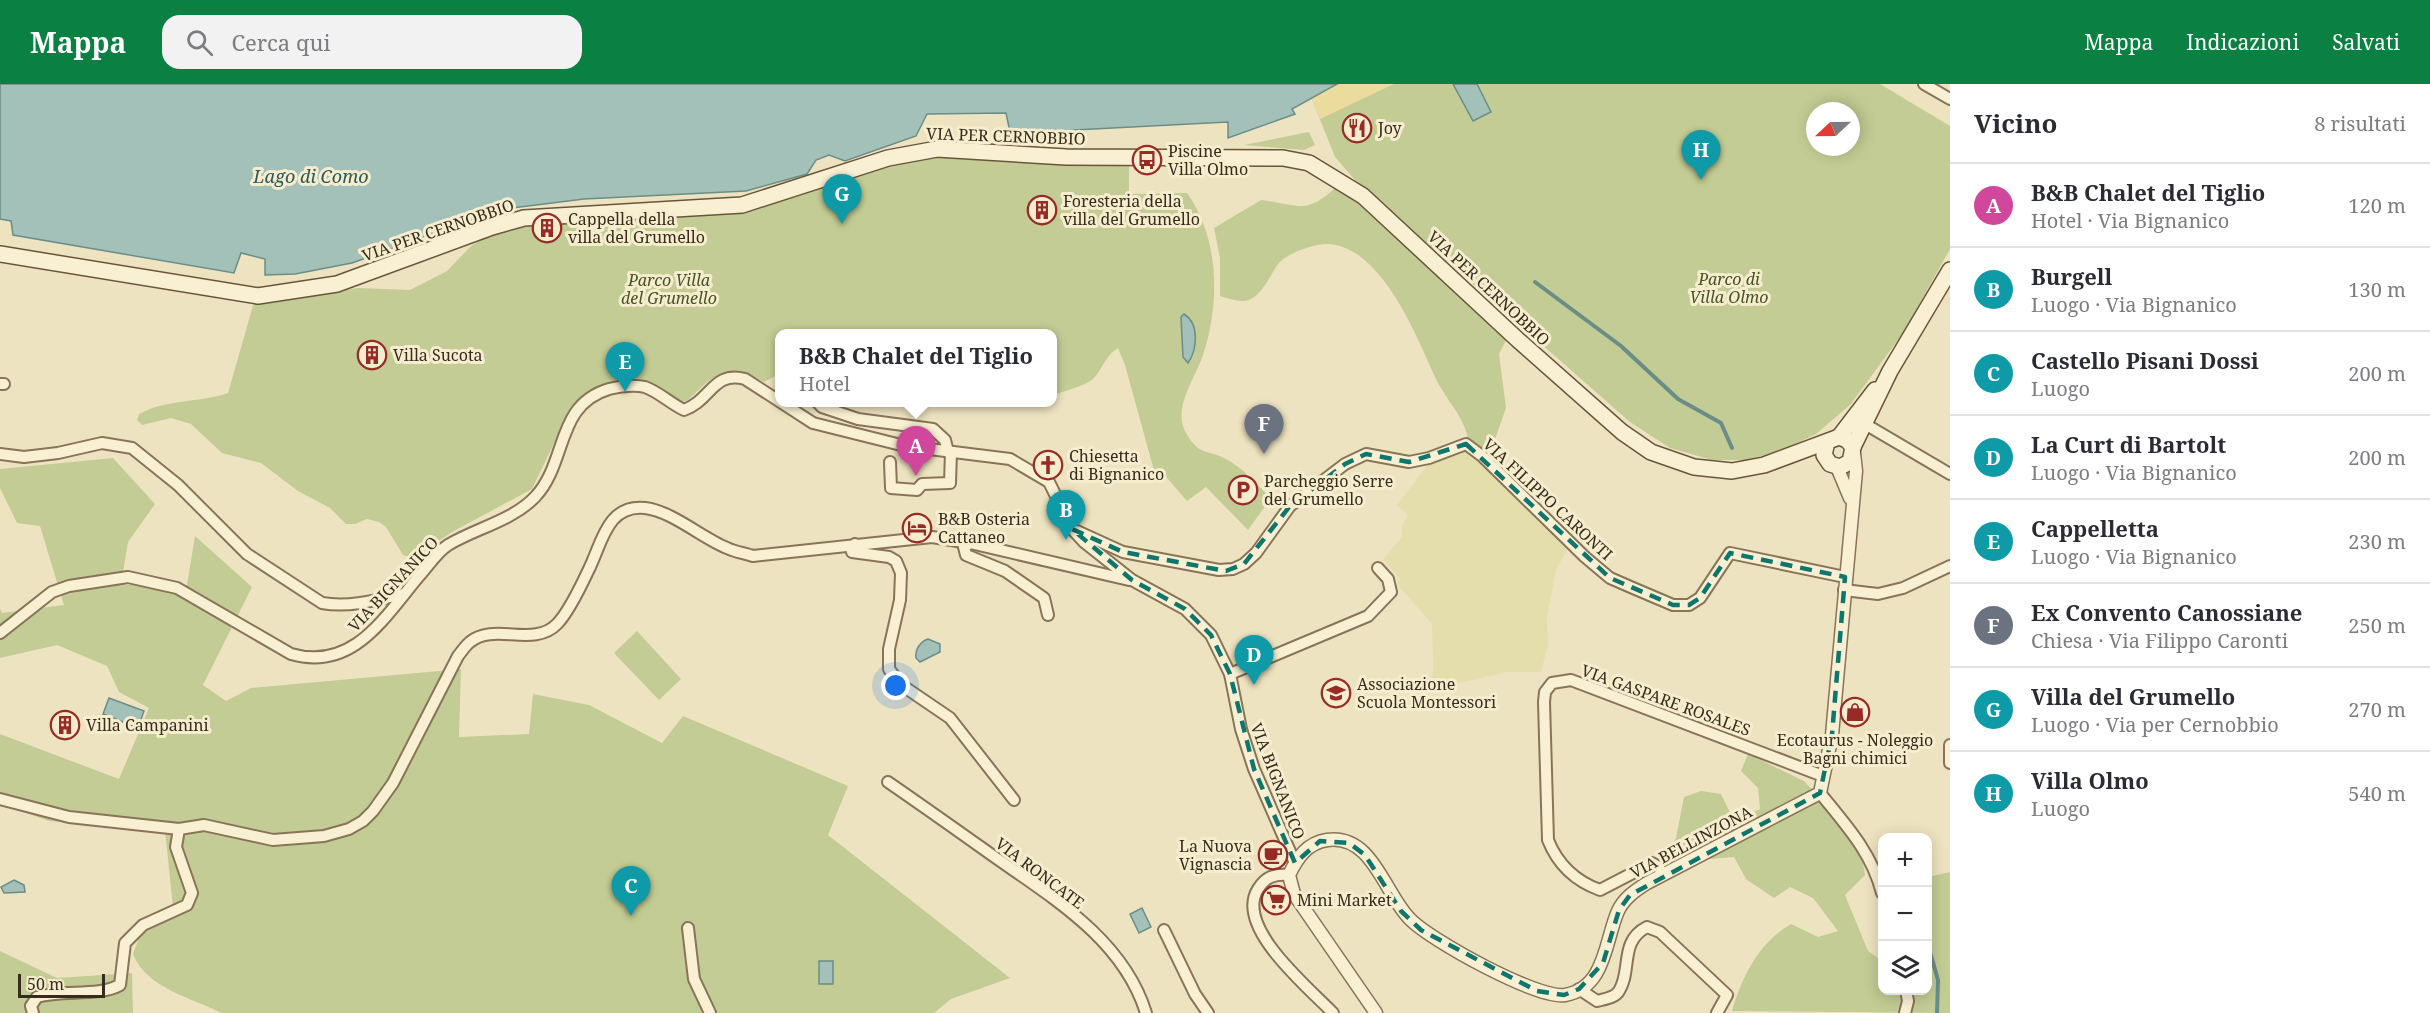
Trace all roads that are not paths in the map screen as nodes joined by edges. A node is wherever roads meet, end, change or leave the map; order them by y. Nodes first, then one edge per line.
1 (1924, 84) edge
2 (1950, 99) edge
3 (0, 254) edge
4 (1950, 270) edge
5 (1890, 371) junction
6 (775, 398) edge
7 (788, 407) edge
8 (822, 407) edge
9 (1865, 424) junction
10 (1833, 439) junction
11 (1853, 449) junction
12 (950, 452) junction
13 (0, 454) edge
14 (1780, 460) junction
15 (890, 462) dead end
16 (1833, 466) junction
17 (1950, 474) edge
18 (1851, 502) junction
19 (1072, 529) junction
20 (855, 543) junction
21 (970, 543) junction
22 (1950, 566) edge
23 (1378, 568) dead end
24 (1845, 577) junction
25 (1132, 580) junction
26 (1844, 590) junction
27 (404, 594) junction
28 (1048, 615) dead end
29 (0, 633) edge
30 (1230, 674) junction
31 (1950, 745) edge
32 (1950, 763) edge
33 (1823, 776) junction
34 (888, 782) dead end
35 (1820, 793) junction
36 (0, 799) edge
37 (1014, 800) dead end
38 (179, 829) junction
39 (1295, 863) junction
40 (1289, 875) junction
41 (1662, 875) junction
42 (1881, 887) edge
43 (688, 928) dead end
44 (1164, 930) dead end
45 (1579, 989) junction
46 (1907, 995) edge
47 (33, 1013) edge
48 (710, 1013) edge
49 (1146, 1013) edge
50 (1208, 1013) edge
51 (1333, 1013) edge
52 (1377, 1013) edge
53 (1717, 1013) edge
54 (1905, 1013) edge

1 - 2 street
3 - 14 main road, VIA PER CERNOBBIO
4 - 5 main road
5 - 9 main road
5 - 10 main road
6 - 27 street, VIA BIGNANICO
7 - 12 street, VIA BIGNANICO
8 - 12 street
9 - 11 main road
9 - 17 street
10 - 11 main road
10 - 14 main road, VIA PER CERNOBBIO
10 - 16 main road
11 - 16 main road
11 - 18 street
12 - 15 street
12 - 19 street, VIA BIGNANICO
13 - 27 street
14 - 16 main road, VIA PER CERNOBBIO
16 - 18 street
18 - 24 street
19 - 24 street, VIA FILIPPO CARONTI
19 - 25 street, VIA BIGNANICO
20 - 21 street
20 - 37 street
20 - 38 street
21 - 25 street
21 - 28 street
22 - 26 street
23 - 30 street
24 - 26 street
25 - 30 street, VIA BIGNANICO
26 - 33 street
27 - 29 street, VIA BIGNANICO
30 - 39 street, VIA BIGNANICO
31 - 32 street
33 - 35 street
33 - 41 street, VIA GASPARE ROSALES
34 - 49 street, VIA RONCATE
35 - 41 street, VIA BELLINZONA
35 - 42 street
36 - 38 street
38 - 47 street
39 - 40 street
39 - 45 street
40 - 51 street
40 - 52 street
41 - 45 street, VIA BELLINZONA
43 - 48 street
44 - 50 street
45 - 53 street
46 - 54 street

